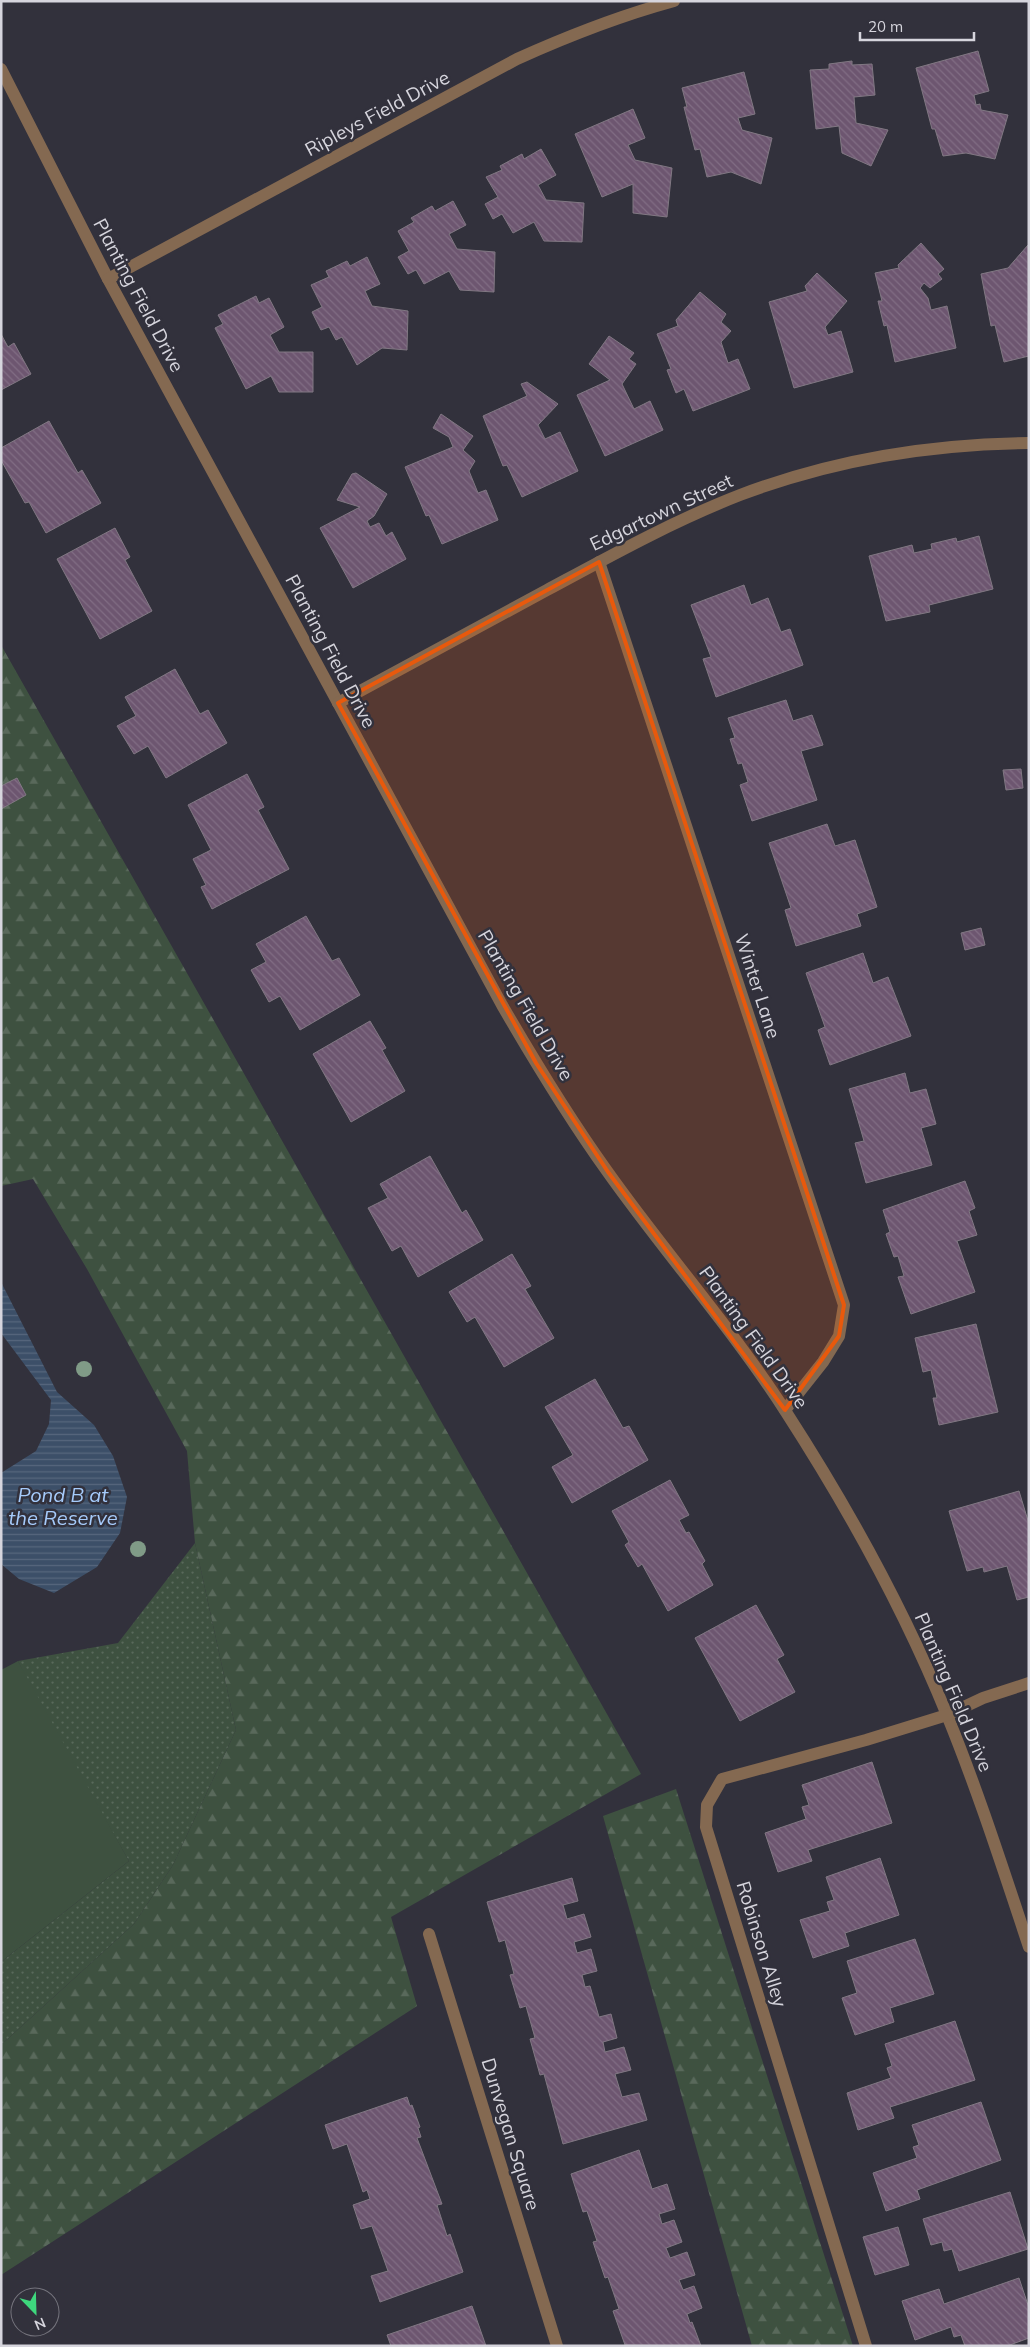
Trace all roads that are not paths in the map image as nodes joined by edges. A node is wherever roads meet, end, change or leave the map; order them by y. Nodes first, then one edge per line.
1 (674, 1) edge
2 (1, 69) edge
3 (108, 279) junction
4 (1029, 443) edge
5 (599, 562) junction
6 (338, 703) junction
7 (785, 1410) junction
8 (1029, 1682) edge
9 (947, 1715) junction
10 (429, 1934) dead end
11 (1029, 1947) edge
12 (558, 2346) edge
13 (866, 2346) edge

1 - 3 street, Ripleys Field Drive
2 - 3 street, Planting Field Drive
3 - 6 street, Planting Field Drive
4 - 5 street, Edgartown Street
5 - 6 street, Edgartown Street
5 - 7 street, Winter Lane
6 - 7 street, Planting Field Drive
7 - 9 street, Planting Field Drive
8 - 9 street, Robinson Alley
9 - 11 street, Planting Field Drive
9 - 13 street, Robinson Alley
10 - 12 street, Dunvegan Square

